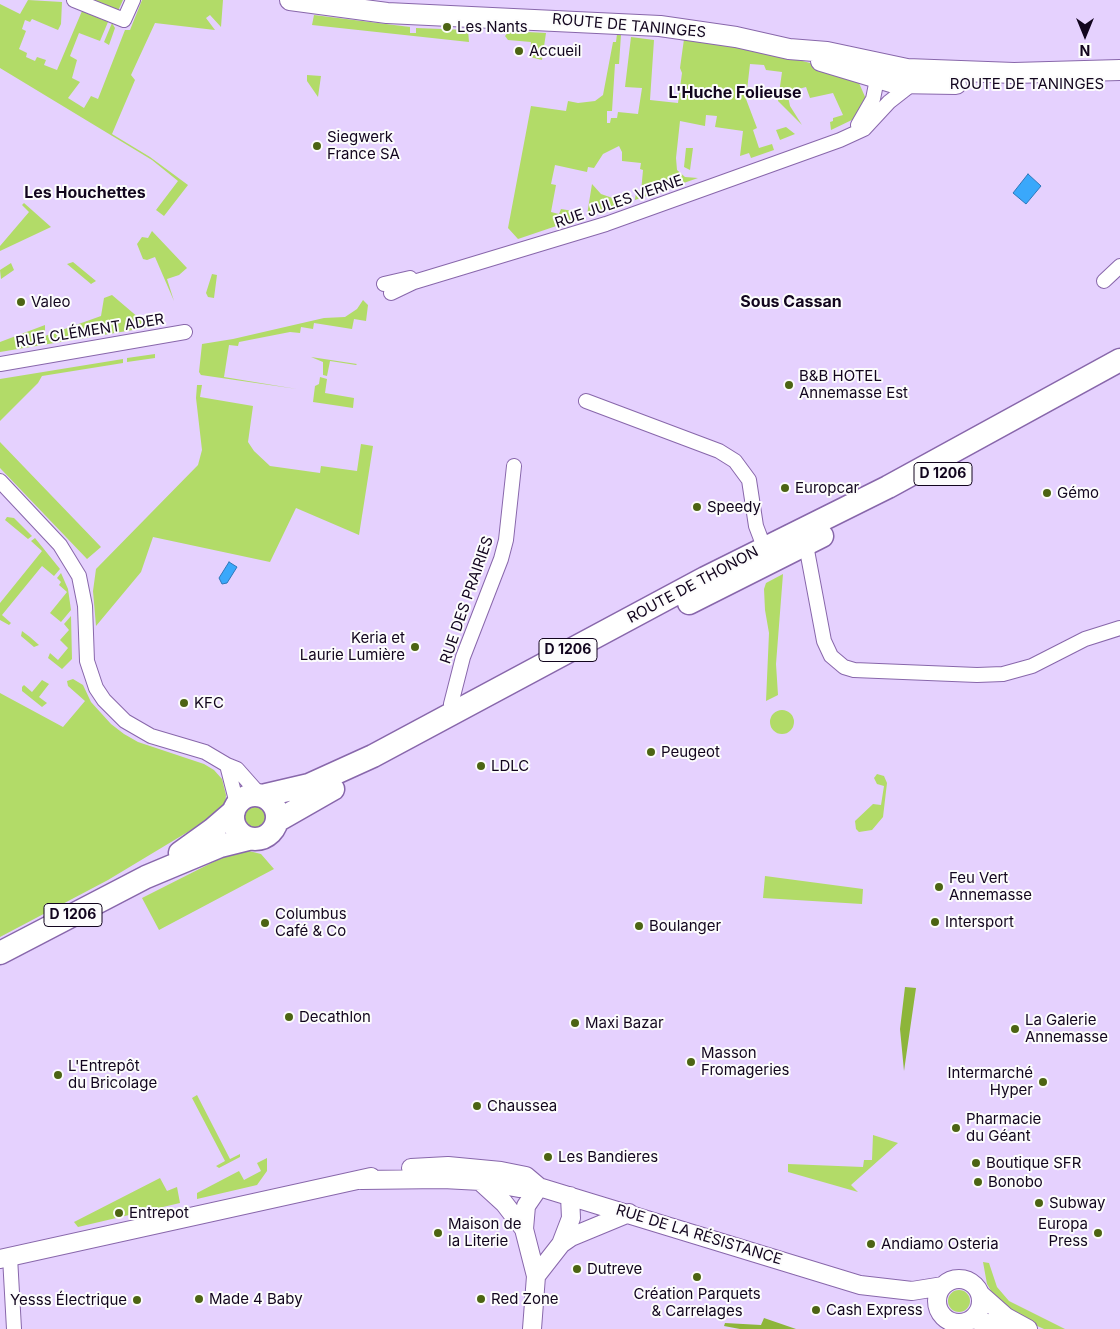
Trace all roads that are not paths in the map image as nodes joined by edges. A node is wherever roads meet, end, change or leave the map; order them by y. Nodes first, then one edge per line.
1 (74, 0) edge
2 (133, 0) edge
3 (290, 0) edge
4 (789, 49) junction
5 (1120, 70) edge
6 (973, 72) junction
7 (877, 79) junction
8 (912, 84) junction
9 (1120, 84) edge
10 (854, 133) junction
11 (1120, 266) edge
12 (1104, 282) dead end
13 (388, 288) dead end
14 (185, 332) dead end
15 (1120, 360) edge
16 (4, 362) edge
17 (1120, 372) edge
18 (586, 400) dead end
19 (514, 466) dead end
20 (0, 481) edge
21 (0, 486) edge
22 (16, 500) junction
23 (806, 545) junction
24 (763, 557) junction
25 (1120, 628) edge
26 (453, 712) junction
27 (227, 766) junction
28 (261, 796) junction
29 (235, 808) junction
30 (277, 821) junction
31 (248, 839) junction
32 (146, 876) junction
33 (0, 953) edge
34 (361, 1180) junction
35 (481, 1181) junction
36 (539, 1187) junction
37 (570, 1196) junction
38 (629, 1214) junction
39 (524, 1229) junction
40 (560, 1244) junction
41 (5, 1258) edge
42 (536, 1276) junction
43 (860, 1285) junction
44 (943, 1286) junction
45 (980, 1294) junction
46 (938, 1307) junction
47 (973, 1319) junction
48 (14, 1329) edge
49 (532, 1329) edge
50 (1007, 1329) edge
51 (1028, 1329) edge

1 - 2 street
3 - 4 main road, ROUTE DE TANINGES
4 - 6 main road, ROUTE DE TANINGES
4 - 7 main road, ROUTE DE TANINGES
5 - 6 main road, ROUTE DE TANINGES
6 - 7 street
7 - 8 main road, ROUTE DE TANINGES
7 - 10 street
8 - 9 main road, ROUTE DE TANINGES
8 - 10 street, RUE JULES VERNE
10 - 13 street, RUE JULES VERNE
11 - 12 street
14 - 16 street, RUE CLÉMENT ADER
15 - 24 main road, ROUTE DE THONON / D 1206
17 - 23 main road, ROUTE DE THONON / D 1206
18 - 24 street
19 - 26 street, RUE DES PRAIRIES
20 - 22 street
21 - 22 street
22 - 27 street
23 - 24 main road, ROUTE DE THONON / D 1206
23 - 25 street
24 - 26 main road, ROUTE DE THONON / D 1206
24 - 30 main road, ROUTE DE THONON / D 1206
26 - 28 main road, ROUTE DE THONON / D 1206
27 - 28 street
27 - 29 street
28 - 29 main road
28 - 30 main road
29 - 31 main road
29 - 32 main road, D 1206
30 - 31 main road
31 - 32 main road, D 1206
32 - 33 main road, D 1206
34 - 35 street, RUE DE LA RÉSISTANCE
34 - 36 street, RUE DE LA RÉSISTANCE
34 - 41 street, RUE DE LA RÉSISTANCE
35 - 36 street, RUE DE LA RÉSISTANCE
35 - 39 street
36 - 37 street, RUE DE LA RÉSISTANCE
36 - 39 street
37 - 38 street, RUE DE LA RÉSISTANCE
37 - 40 street
38 - 40 street
38 - 43 street, RUE DE LA RÉSISTANCE
39 - 42 street
40 - 42 street
41 - 48 street
42 - 49 street
43 - 44 street, RUE DE LA RÉSISTANCE
43 - 46 street, RUE DE LA RÉSISTANCE
44 - 45 street
44 - 46 street
45 - 47 street
45 - 51 street
46 - 47 street
47 - 50 street

